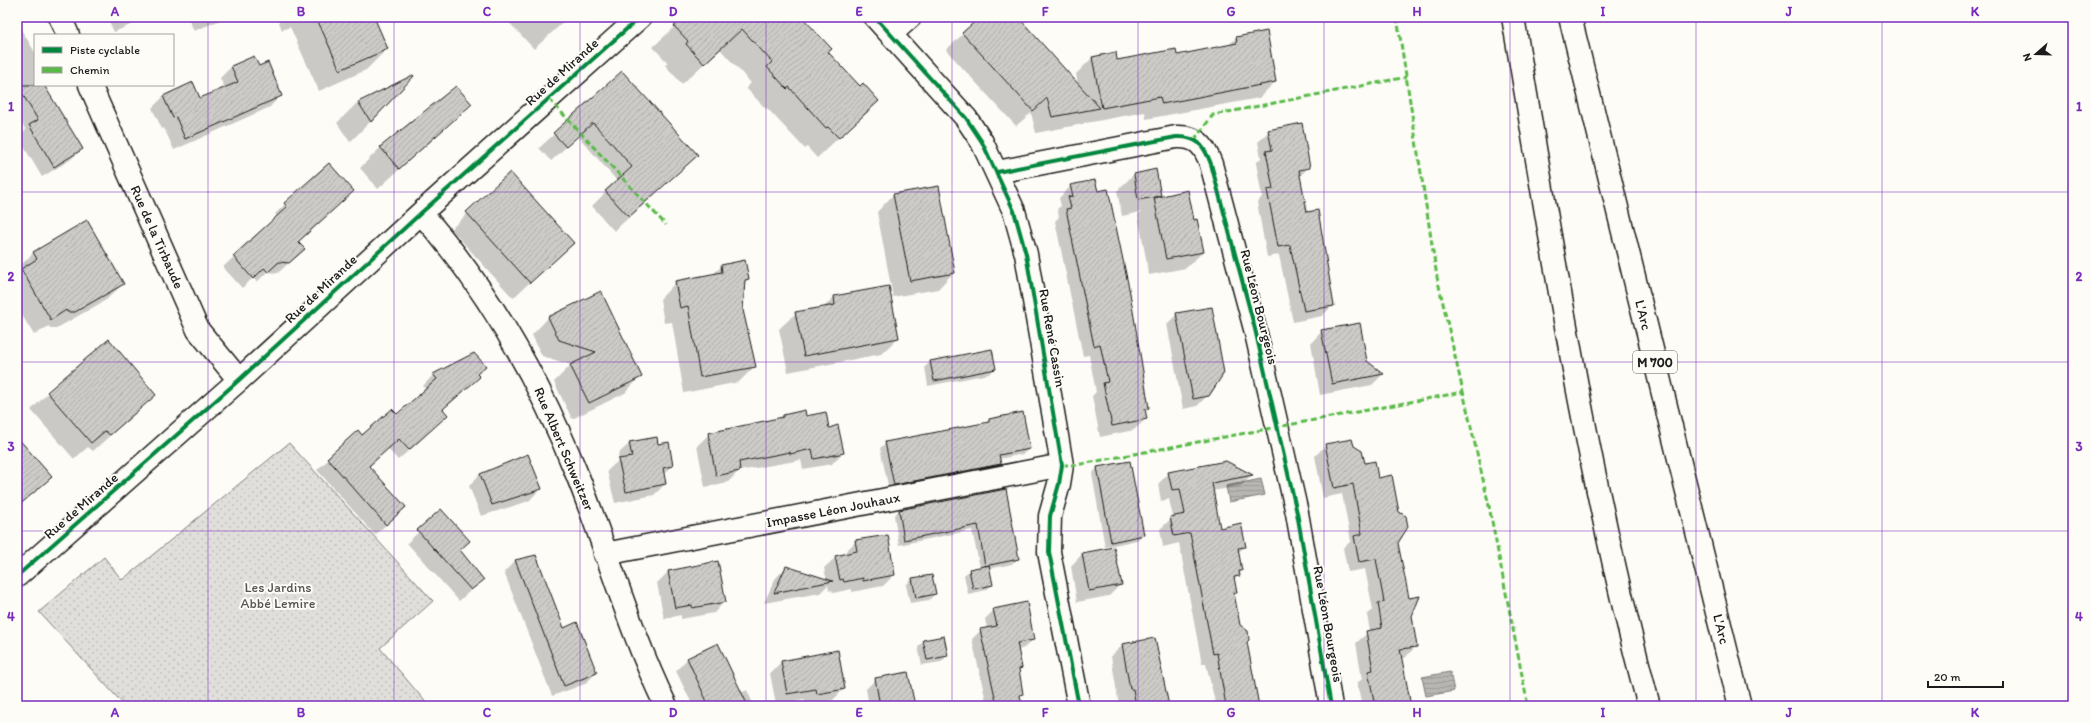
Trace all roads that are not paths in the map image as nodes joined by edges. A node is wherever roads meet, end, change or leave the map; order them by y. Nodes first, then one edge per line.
1 (60, 17) edge
2 (640, 17) edge
3 (875, 17) edge
4 (910, 17) edge
5 (1513, 17) edge
6 (1570, 17) edge
7 (68, 34) edge
8 (891, 34) junction
9 (90, 86) edge
10 (997, 172) junction
11 (420, 213) junction
12 (240, 380) junction
13 (1062, 465) junction
14 (605, 554) junction
15 (17, 576) edge
16 (666, 706) edge
17 (1079, 706) edge
18 (1331, 706) edge
19 (1649, 706) edge
20 (1740, 706) edge

1 - 7 main road
2 - 11 main road, Rue de Mirande
3 - 8 main road, Rue René Cassin
4 - 8 main road
5 - 19 main road
6 - 20 main road, L'Arc / M 700
8 - 10 main road, Rue René Cassin
9 - 12 main road, Rue de la Tirbaude
10 - 13 main road, Rue René Cassin
10 - 18 main road, Rue Léon Bourgeois
11 - 12 main road, Rue de Mirande
11 - 14 main road, Rue Albert Schweitzer
12 - 15 main road, Rue de Mirande
13 - 14 main road, Impasse Léon Jouhaux
13 - 17 main road, Rue René Cassin
14 - 16 main road, Rue Albert Schweitzer

